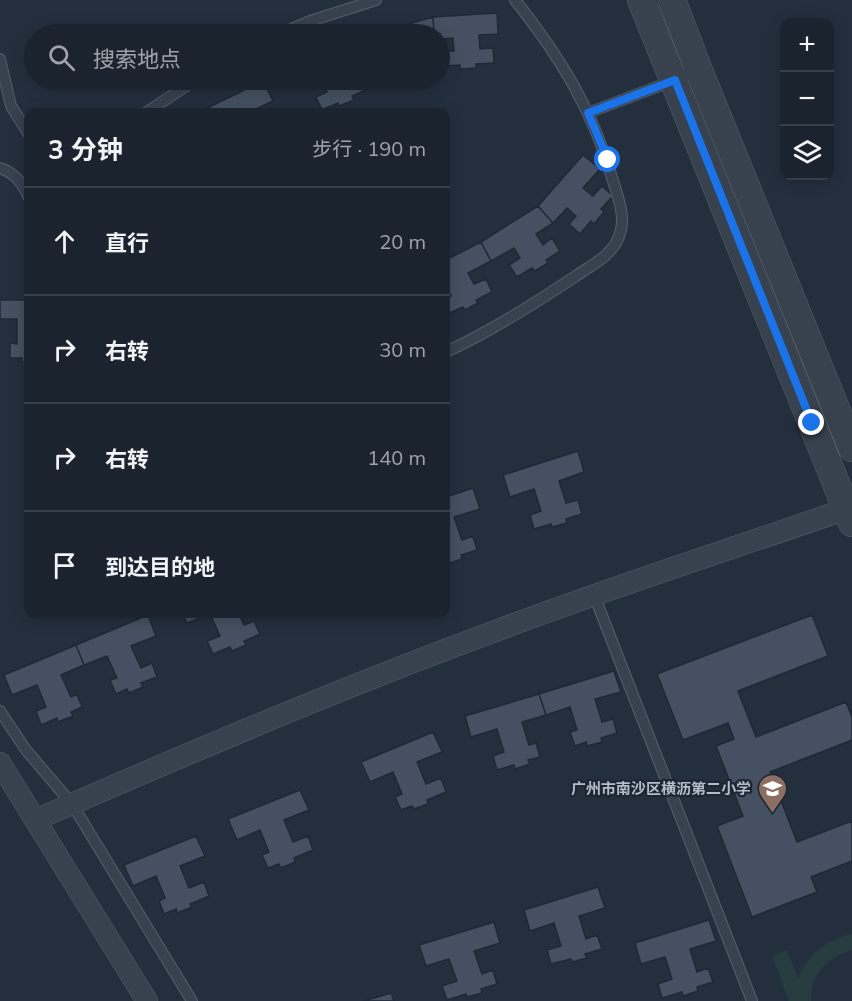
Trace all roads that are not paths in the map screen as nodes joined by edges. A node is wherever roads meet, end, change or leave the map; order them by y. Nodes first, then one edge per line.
1 (376, 0) edge
2 (515, 0) edge
3 (642, 0) edge
4 (672, 0) edge
5 (303, 24) edge
6 (0, 59) edge
7 (686, 74) junction
8 (180, 90) edge
9 (11, 106) junction
10 (153, 108) edge
11 (0, 111) edge
12 (588, 113) junction
13 (24, 127) edge
14 (0, 168) edge
15 (24, 187) edge
16 (450, 350) edge
17 (852, 448) edge
18 (850, 513) edge
19 (594, 595) junction
20 (0, 711) edge
21 (0, 763) edge
22 (72, 804) junction
23 (35, 820) junction
24 (147, 1001) edge
25 (192, 1001) edge
26 (752, 1001) edge

1 - 5 lane
2 - 12 lane
3 - 7 street
4 - 7 street
6 - 9 lane
7 - 12 lane
7 - 17 street
7 - 18 street
8 - 10 lane
9 - 11 lane
9 - 13 lane
12 - 16 lane
14 - 15 lane
18 - 19 street
19 - 22 street
19 - 26 lane
20 - 22 lane
21 - 23 street
22 - 23 street
22 - 25 lane
23 - 24 street

